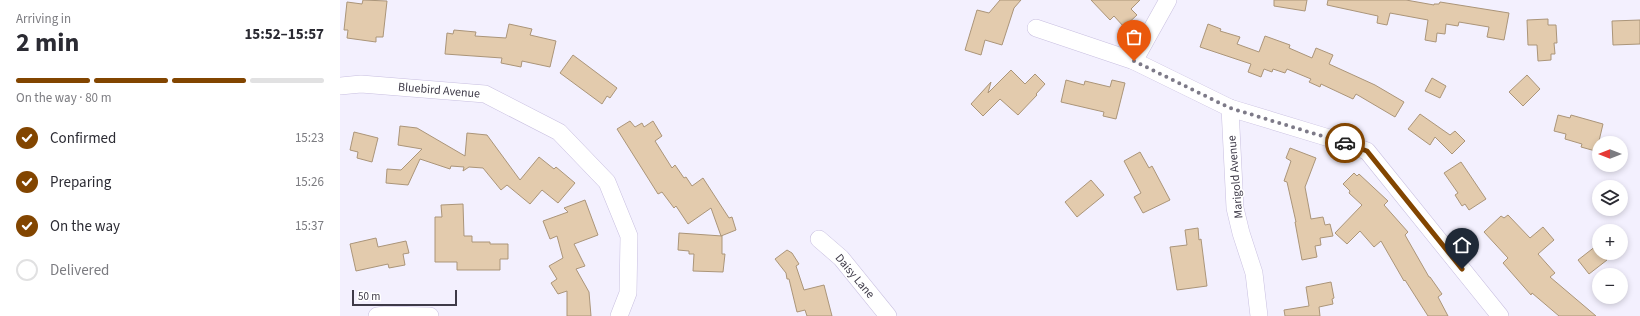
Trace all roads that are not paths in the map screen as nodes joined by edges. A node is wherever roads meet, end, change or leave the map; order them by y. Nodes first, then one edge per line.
1 (1168, 0) edge
2 (1036, 28) dead end
3 (1134, 61) junction
4 (340, 86) edge
5 (1230, 108) junction
6 (819, 238) dead end
7 (377, 316) edge
8 (430, 316) edge
9 (619, 316) edge
10 (888, 316) edge
11 (1259, 316) edge
12 (1500, 316) edge

1 - 3 street
2 - 3 street
3 - 5 street
4 - 9 street, Bluebird Avenue
5 - 11 street, Marigold Avenue
5 - 12 street
6 - 10 street, Daisy Lane
7 - 8 street

